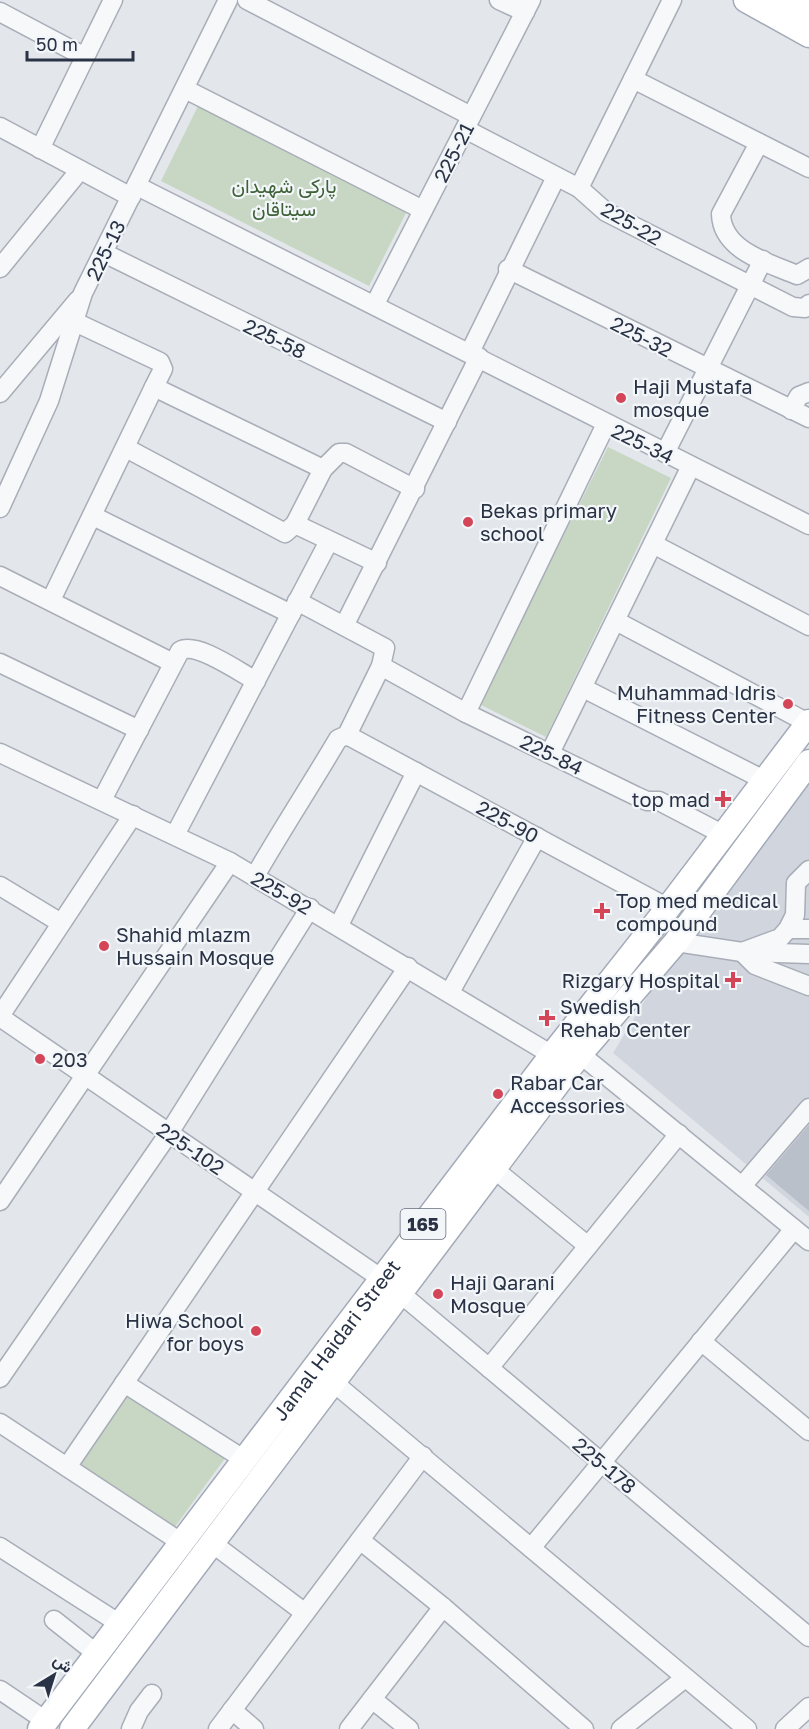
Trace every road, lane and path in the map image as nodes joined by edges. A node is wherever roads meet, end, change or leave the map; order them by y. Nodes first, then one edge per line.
1 (113, 0) edge
2 (228, 0) edge
3 (247, 0) edge
4 (499, 0) edge
5 (672, 0) edge
6 (746, 0) edge
7 (781, 0) edge
8 (528, 6) edge
9 (0, 12) edge
10 (809, 14) edge
11 (809, 35) edge
12 (85, 57) junction
13 (633, 79) junction
14 (185, 89) junction
15 (468, 123) junction
16 (2, 133) edge
17 (759, 143) junction
18 (40, 149) junction
19 (809, 168) edge
20 (80, 170) junction
21 (556, 177) junction
22 (579, 188) junction
23 (134, 191) junction
24 (423, 210) junction
25 (104, 253) junction
26 (763, 260) junction
27 (0, 268) edge
28 (508, 269) junction
29 (808, 271) edge
30 (751, 287) junction
31 (83, 293) junction
32 (375, 304) junction
33 (807, 306) edge
34 (75, 321) junction
35 (475, 354) junction
36 (709, 370) junction
37 (154, 387) junction
38 (809, 392) edge
39 (0, 393) edge
40 (791, 410) junction
41 (809, 418) edge
42 (447, 422) junction
43 (606, 424) junction
44 (126, 448) junction
45 (665, 453) junction
46 (691, 466) junction
47 (323, 469) junction
48 (415, 489) junction
49 (0, 508) edge
50 (93, 516) junction
51 (295, 524) junction
52 (809, 525) edge
53 (329, 542) junction
54 (653, 544) junction
55 (377, 563) junction
56 (0, 576) edge
57 (51, 600) junction
58 (294, 608) junction
59 (616, 621) junction
60 (344, 626) junction
61 (809, 626) edge
62 (176, 657) junction
63 (383, 660) junction
64 (0, 663) edge
65 (256, 681) junction
66 (583, 688) junction
67 (466, 713) junction
68 (809, 722) edge
69 (139, 730) junction
70 (347, 735) junction
71 (0, 753) edge
72 (550, 753) junction
73 (809, 762) edge
74 (416, 772) junction
75 (764, 780) junction
76 (102, 800) junction
77 (133, 815) junction
78 (175, 835) junction
79 (724, 836) junction
80 (537, 837) junction
81 (230, 862) junction
82 (809, 870) edge
83 (255, 876) junction
84 (0, 886) edge
85 (809, 902) edge
86 (310, 908) junction
87 (668, 908) junction
88 (791, 922) junction
89 (61, 923) junction
90 (339, 925) junction
91 (809, 929) edge
92 (675, 942) junction
93 (742, 952) junction
94 (809, 954) edge
95 (408, 967) junction
96 (809, 986) edge
97 (450, 992) junction
98 (0, 1016) edge
99 (580, 1054) junction
100 (552, 1055) junction
101 (84, 1074) junction
102 (809, 1108) edge
103 (169, 1133) junction
104 (679, 1134) junction
105 (494, 1169) junction
106 (742, 1186) junction
107 (255, 1192) junction
108 (0, 1201) edge
109 (794, 1229) junction
110 (809, 1241) edge
111 (588, 1246) junction
112 (391, 1286) junction
113 (701, 1341) junction
114 (489, 1368) junction
115 (0, 1378) edge
116 (333, 1382) junction
117 (123, 1383) junction
118 (0, 1423) edge
119 (809, 1431) edge
120 (423, 1456) junction
121 (602, 1462) junction
122 (67, 1467) junction
123 (238, 1469) junction
124 (250, 1493) junction
125 (360, 1540) junction
126 (182, 1543) junction
127 (212, 1543) junction
128 (0, 1547) edge
129 (531, 1548) junction
130 (442, 1607) junction
131 (305, 1613) junction
132 (54, 1620) dead end
133 (120, 1624) junction
134 (805, 1626) edge
135 (97, 1654) junction
136 (685, 1678) junction
137 (0, 1690) edge
138 (152, 1694) dead end
139 (372, 1699) junction
140 (809, 1707) edge
141 (232, 1710) junction
142 (43, 1725) edge
143 (72, 1729) edge
144 (131, 1729) edge
145 (218, 1729) edge
146 (254, 1729) edge
147 (349, 1729) edge
148 (409, 1729) edge
149 (584, 1729) edge
150 (621, 1729) edge
151 (747, 1729) edge
152 (785, 1729) edge

1 - 12 street
2 - 14 street, 225-13
3 - 15 street, 225-22
4 - 8 street
5 - 13 street
6 - 11 main road
7 - 10 highway
8 - 15 street, 225-21
9 - 12 street
12 - 18 street
13 - 17 street
13 - 22 street
14 - 23 street, 225-13
14 - 24 street
15 - 21 street, 225-22
15 - 24 street, 225-21
16 - 18 street, 225-34
17 - 19 street
17 - 26 street
18 - 20 street, 225-34
20 - 23 street, 225-34
20 - 27 street
21 - 22 street, 225-22
21 - 28 street
22 - 30 street, 225-22
23 - 25 street, 225-13
23 - 32 street, 225-34
24 - 32 street, 225-21
25 - 31 street, 225-13
25 - 42 street, 225-58
26 - 29 street
26 - 30 street
28 - 35 street
28 - 36 street, 225-32
30 - 33 street, 225-22
30 - 36 street
31 - 34 street, 225-13
31 - 39 street
32 - 35 street, 225-34
34 - 37 street
34 - 49 street, 225-13
35 - 42 street
35 - 43 street, 225-34
36 - 40 street, 225-32
36 - 45 street
37 - 44 street
37 - 47 street
38 - 40 street
40 - 41 street, 225-32
42 - 48 street
43 - 45 street, 225-34
43 - 67 street
44 - 50 street
44 - 51 street
45 - 46 street, 225-34
46 - 52 street, 225-34
46 - 54 street
47 - 48 street
47 - 51 street
48 - 55 street
50 - 57 street
50 - 58 street
51 - 53 street
53 - 55 street
53 - 58 street
54 - 59 street
54 - 61 street
55 - 60 street
56 - 57 street
57 - 62 street
58 - 60 street
58 - 65 street
59 - 66 street
59 - 68 street
60 - 63 street, 225-84
62 - 65 street
62 - 69 street
63 - 67 street, 225-84
63 - 70 street
64 - 69 street
65 - 78 street
66 - 72 street
66 - 75 street
67 - 72 street, 225-84
68 - 75 main road, Jamal Haidari Street / 165
69 - 76 street
70 - 74 street, 225-90
70 - 83 street
71 - 76 street, 225-92
72 - 79 street, 225-84
73 - 92 main road, Jamal Haidari Street / 165
74 - 80 street, 225-90
74 - 90 street
75 - 79 main road, Jamal Haidari Street / 165
76 - 77 street, 225-92
77 - 78 street, 225-92
77 - 89 street
78 - 81 street, 225-92
79 - 87 main road, Jamal Haidari Street / 165
80 - 87 street, 225-90
80 - 97 street
81 - 83 street, 225-92
81 - 101 street
82 - 88 street
83 - 86 street, 225-92
84 - 89 street
85 - 88 street
86 - 90 street, 225-92
86 - 103 street
87 - 100 main road, Jamal Haidari Street / 165
88 - 91 street
88 - 93 street
89 - 98 street
90 - 95 street, 225-92
92 - 93 street
92 - 99 main road, Jamal Haidari Street / 165
93 - 94 street
93 - 96 street
95 - 97 street, 225-92
95 - 107 street
97 - 100 street, 225-92
98 - 101 street, 225-102
99 - 104 street
99 - 105 main road, Jamal Haidari Street / 165
100 - 112 main road, Jamal Haidari Street / 165
101 - 103 street, 225-102
101 - 108 street
102 - 106 street
103 - 107 street, 225-102
103 - 115 street
104 - 106 street
104 - 111 street
105 - 111 street
105 - 112 main road, Jamal Haidari Street / 165
106 - 109 street
107 - 112 street, 225-102
107 - 117 street
109 - 110 street
109 - 113 street
111 - 114 street
112 - 114 street, 225-178
112 - 116 main road, Jamal Haidari Street / 165
112 - 123 main road, Jamal Haidari Street / 165
113 - 119 street
113 - 121 street
114 - 121 street, 225-178
116 - 120 street
116 - 124 main road, Jamal Haidari Street / 165
117 - 122 street
117 - 123 street
118 - 122 street
120 - 125 street
120 - 129 street
121 - 129 street
121 - 134 street, 225-178
122 - 126 street
123 - 124 main road
123 - 126 main road, Jamal Haidari Street / 165
124 - 127 main road, Jamal Haidari Street / 165
125 - 130 street
125 - 131 street
126 - 133 main road, Jamal Haidari Street / 165
127 - 131 street
127 - 143 main road, Jamal Haidari Street / 165
128 - 133 street
129 - 136 street
130 - 139 street
130 - 149 street
131 - 141 street
132 - 135 street
133 - 135 main road, Jamal Haidari Street / 165
135 - 142 main road, Jamal Haidari Street / 165
136 - 150 street
136 - 151 street
137 - 142 street
138 - 144 street
139 - 147 street
139 - 148 street
140 - 152 street
141 - 145 street
141 - 146 street

